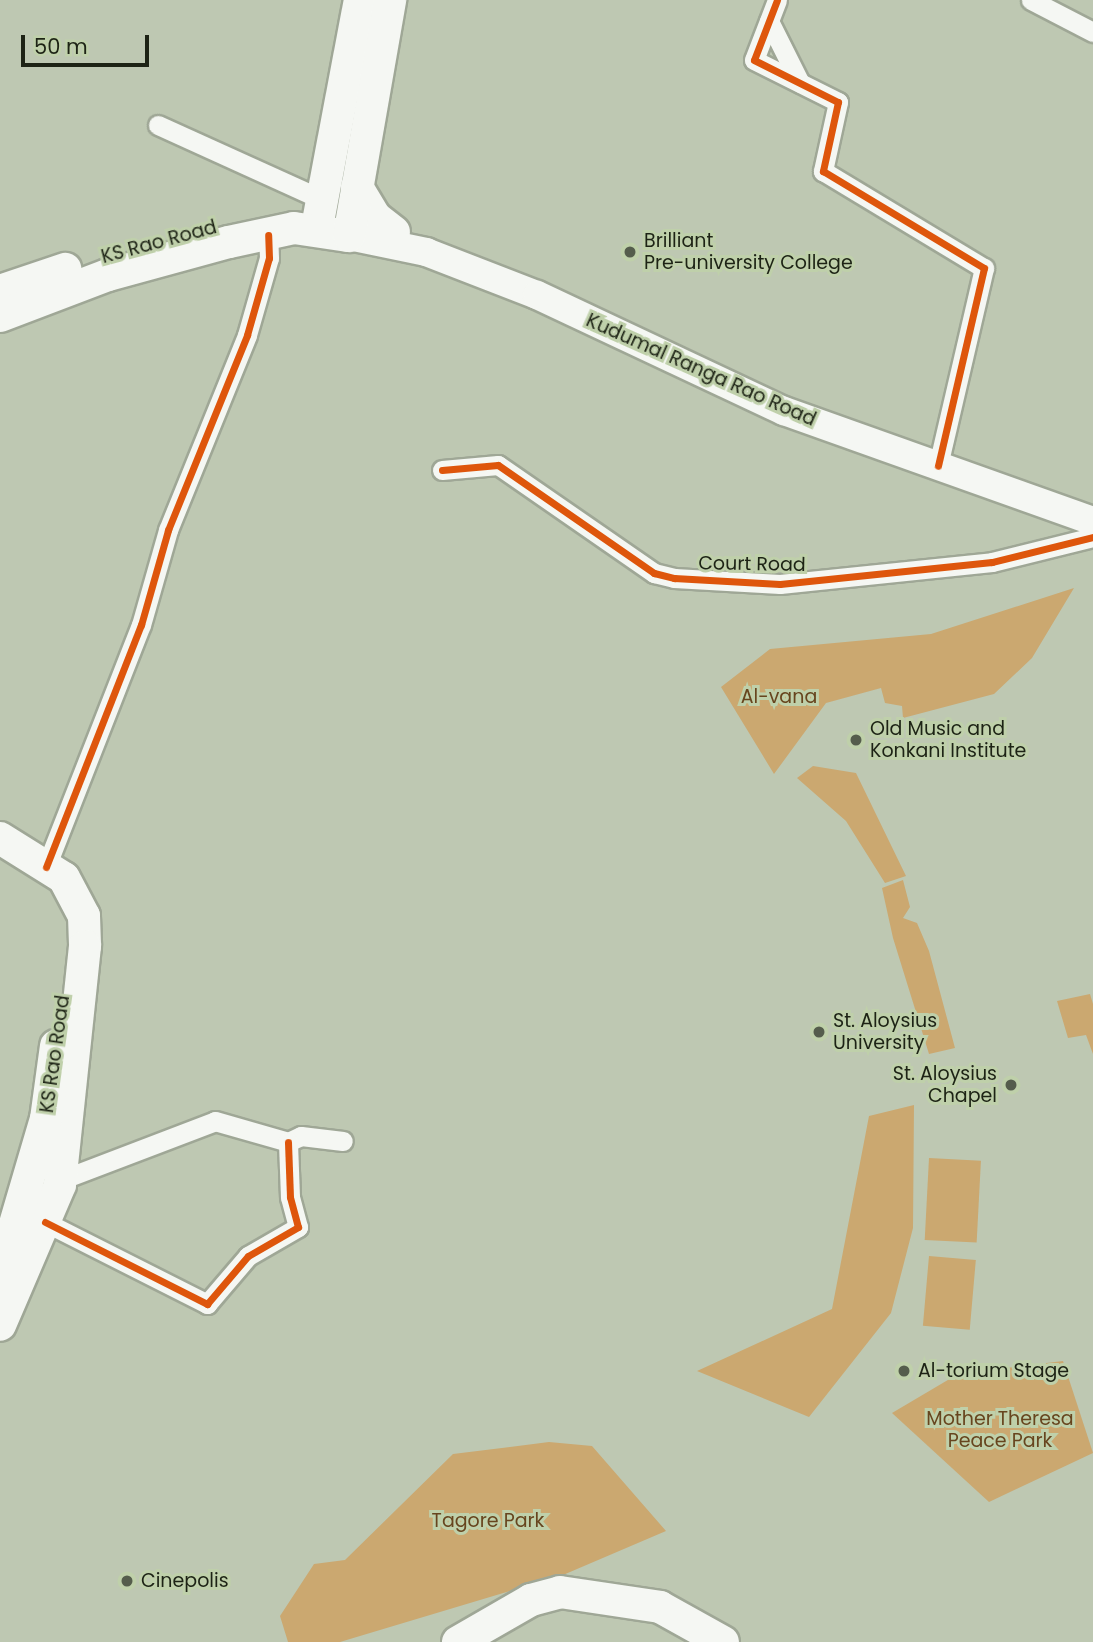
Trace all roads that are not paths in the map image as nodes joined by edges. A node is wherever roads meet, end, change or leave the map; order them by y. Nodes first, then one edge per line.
1 (360, 0) edge
2 (390, 0) edge
3 (777, 0) edge
4 (1031, 0) edge
5 (769, 21) junction
6 (1093, 32) edge
7 (800, 83) junction
8 (158, 125) dead end
9 (329, 203) junction
10 (394, 232) joint
11 (247, 233) junction
12 (426, 252) junction
13 (0, 291) edge
14 (0, 316) edge
15 (938, 466) junction
16 (442, 470) dead end
17 (1093, 521) edge
18 (1093, 537) edge
19 (0, 838) edge
20 (0, 858) edge
21 (55, 873) junction
22 (343, 1141) dead end
23 (288, 1142) junction
24 (46, 1182) junction
25 (45, 1222) junction
26 (0, 1275) edge
27 (0, 1325) edge
28 (458, 1642) edge
29 (723, 1642) edge

1 - 9 main road
2 - 9 main road
3 - 5 street
4 - 6 street
5 - 7 street
5 - 7 street
7 - 15 street
8 - 9 street
9 - 10 main road
9 - 11 main road, KS Rao Road
9 - 12 main road, Kudumal Ranga Rao Road
10 - 12 main road
11 - 13 main road, KS Rao Road
11 - 14 main road, KS Rao Road
11 - 21 street
12 - 15 main road, Kudumal Ranga Rao Road
15 - 17 main road, Kudumal Ranga Rao Road
16 - 18 street, Court Road
19 - 21 main road
20 - 24 main road, KS Rao Road
21 - 24 main road
22 - 23 street
23 - 24 street
23 - 25 street
24 - 25 main road
24 - 26 main road, KS Rao Road
25 - 27 main road
28 - 29 main road

